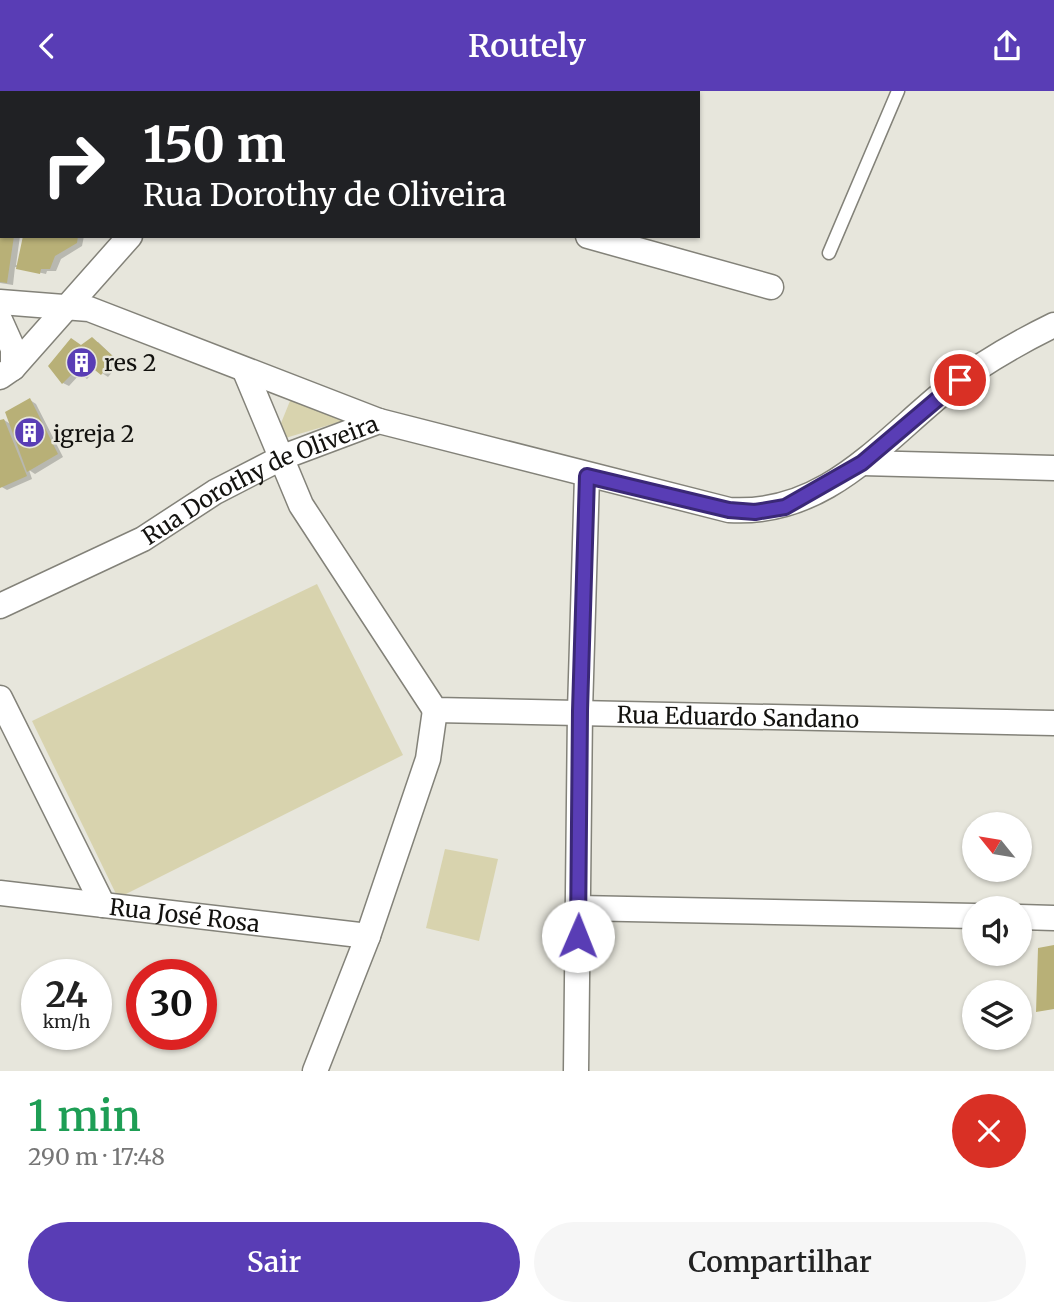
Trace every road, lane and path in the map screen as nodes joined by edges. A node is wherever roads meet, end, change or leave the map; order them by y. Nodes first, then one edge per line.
1 (898, 91) edge
2 (128, 238) edge
3 (595, 238) edge
4 (829, 253) dead end
5 (771, 286) dead end
6 (0, 302) edge
7 (67, 306) junction
8 (0, 320) edge
9 (1054, 325) edge
10 (245, 371) junction
11 (7, 372) edge
12 (379, 421) junction
13 (283, 457) junction
14 (862, 463) junction
15 (1054, 468) edge
16 (587, 476) junction
17 (0, 606) edge
18 (0, 698) edge
19 (435, 710) junction
20 (580, 711) junction
21 (1054, 723) edge
22 (0, 893) edge
23 (103, 905) junction
24 (578, 908) junction
25 (962, 916) edge
26 (1032, 917) edge
27 (1054, 918) edge
28 (368, 936) junction
29 (315, 1071) edge
30 (576, 1071) edge

1 - 4 lane
2 - 7 street
3 - 5 street
6 - 7 street
7 - 10 street
7 - 11 street
8 - 11 street
9 - 14 street, Rua Dorothy de Oliveira
10 - 12 street
10 - 13 street
12 - 13 street, Rua Dorothy de Oliveira
12 - 16 street, Rua Dorothy de Oliveira
13 - 17 street, Rua Dorothy de Oliveira
13 - 19 street
14 - 15 street
14 - 16 street, Rua Dorothy de Oliveira
16 - 20 street
18 - 23 street
19 - 20 street, Rua Eduardo Sandano
19 - 28 street
20 - 21 street, Rua Eduardo Sandano
20 - 24 street
22 - 23 street, Rua José Rosa
23 - 28 street, Rua José Rosa
24 - 25 street
24 - 30 street
26 - 27 street
28 - 29 street

